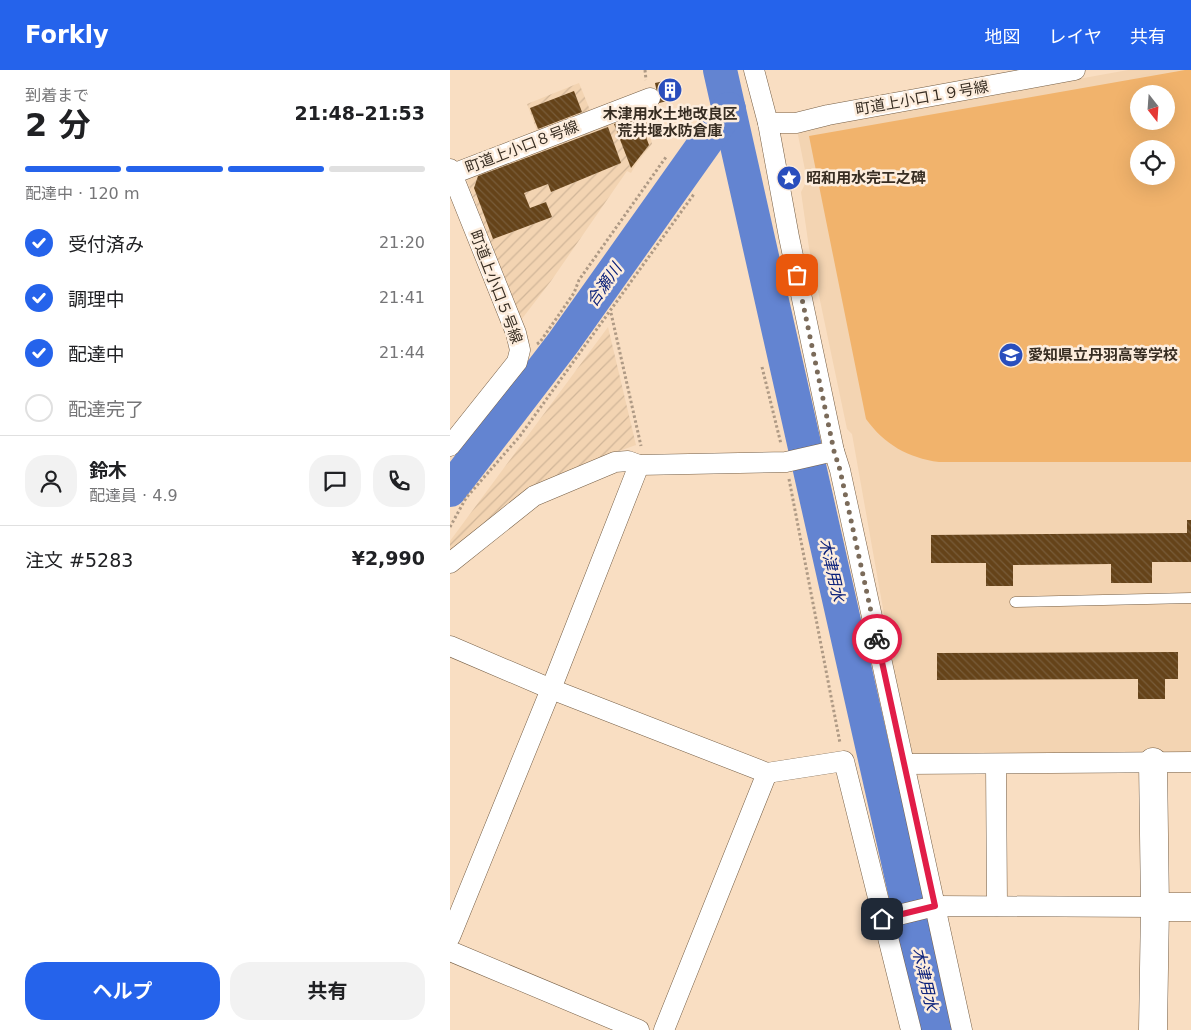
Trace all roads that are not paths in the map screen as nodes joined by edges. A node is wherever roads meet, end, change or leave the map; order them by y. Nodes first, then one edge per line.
1 (754, 70) edge
2 (1075, 70) edge
3 (650, 98) dead end
4 (768, 123) junction
5 (451, 173) edge
6 (450, 446) edge
7 (830, 451) junction
8 (640, 457) junction
9 (450, 563) edge
10 (1191, 598) edge
11 (1015, 602) dead end
12 (450, 646) edge
13 (551, 689) junction
14 (1153, 762) junction
15 (1191, 762) edge
16 (905, 764) junction
17 (996, 764) junction
18 (768, 773) junction
19 (935, 906) junction
20 (997, 906) junction
21 (1191, 907) edge
22 (1155, 908) junction
23 (882, 919) junction
24 (450, 937) edge
25 (450, 951) edge
26 (639, 1030) edge
27 (664, 1030) edge
28 (911, 1030) edge
29 (962, 1030) edge
30 (1153, 1030) edge

1 - 4 street
2 - 4 street, 町道上小口１９号線
3 - 5 street, 町道上小口８号線
4 - 7 street
5 - 6 street, 町道上小口５号線
7 - 8 street
7 - 16 street
8 - 9 street
8 - 13 street
10 - 11 lane
12 - 13 street
13 - 18 street
13 - 24 street
14 - 15 street
14 - 17 street
14 - 22 street
16 - 17 street
16 - 19 street
17 - 20 street
18 - 23 street
18 - 27 street
19 - 20 street
19 - 23 street
19 - 29 street
20 - 22 street
21 - 22 street
22 - 30 street
23 - 28 street
25 - 26 street

